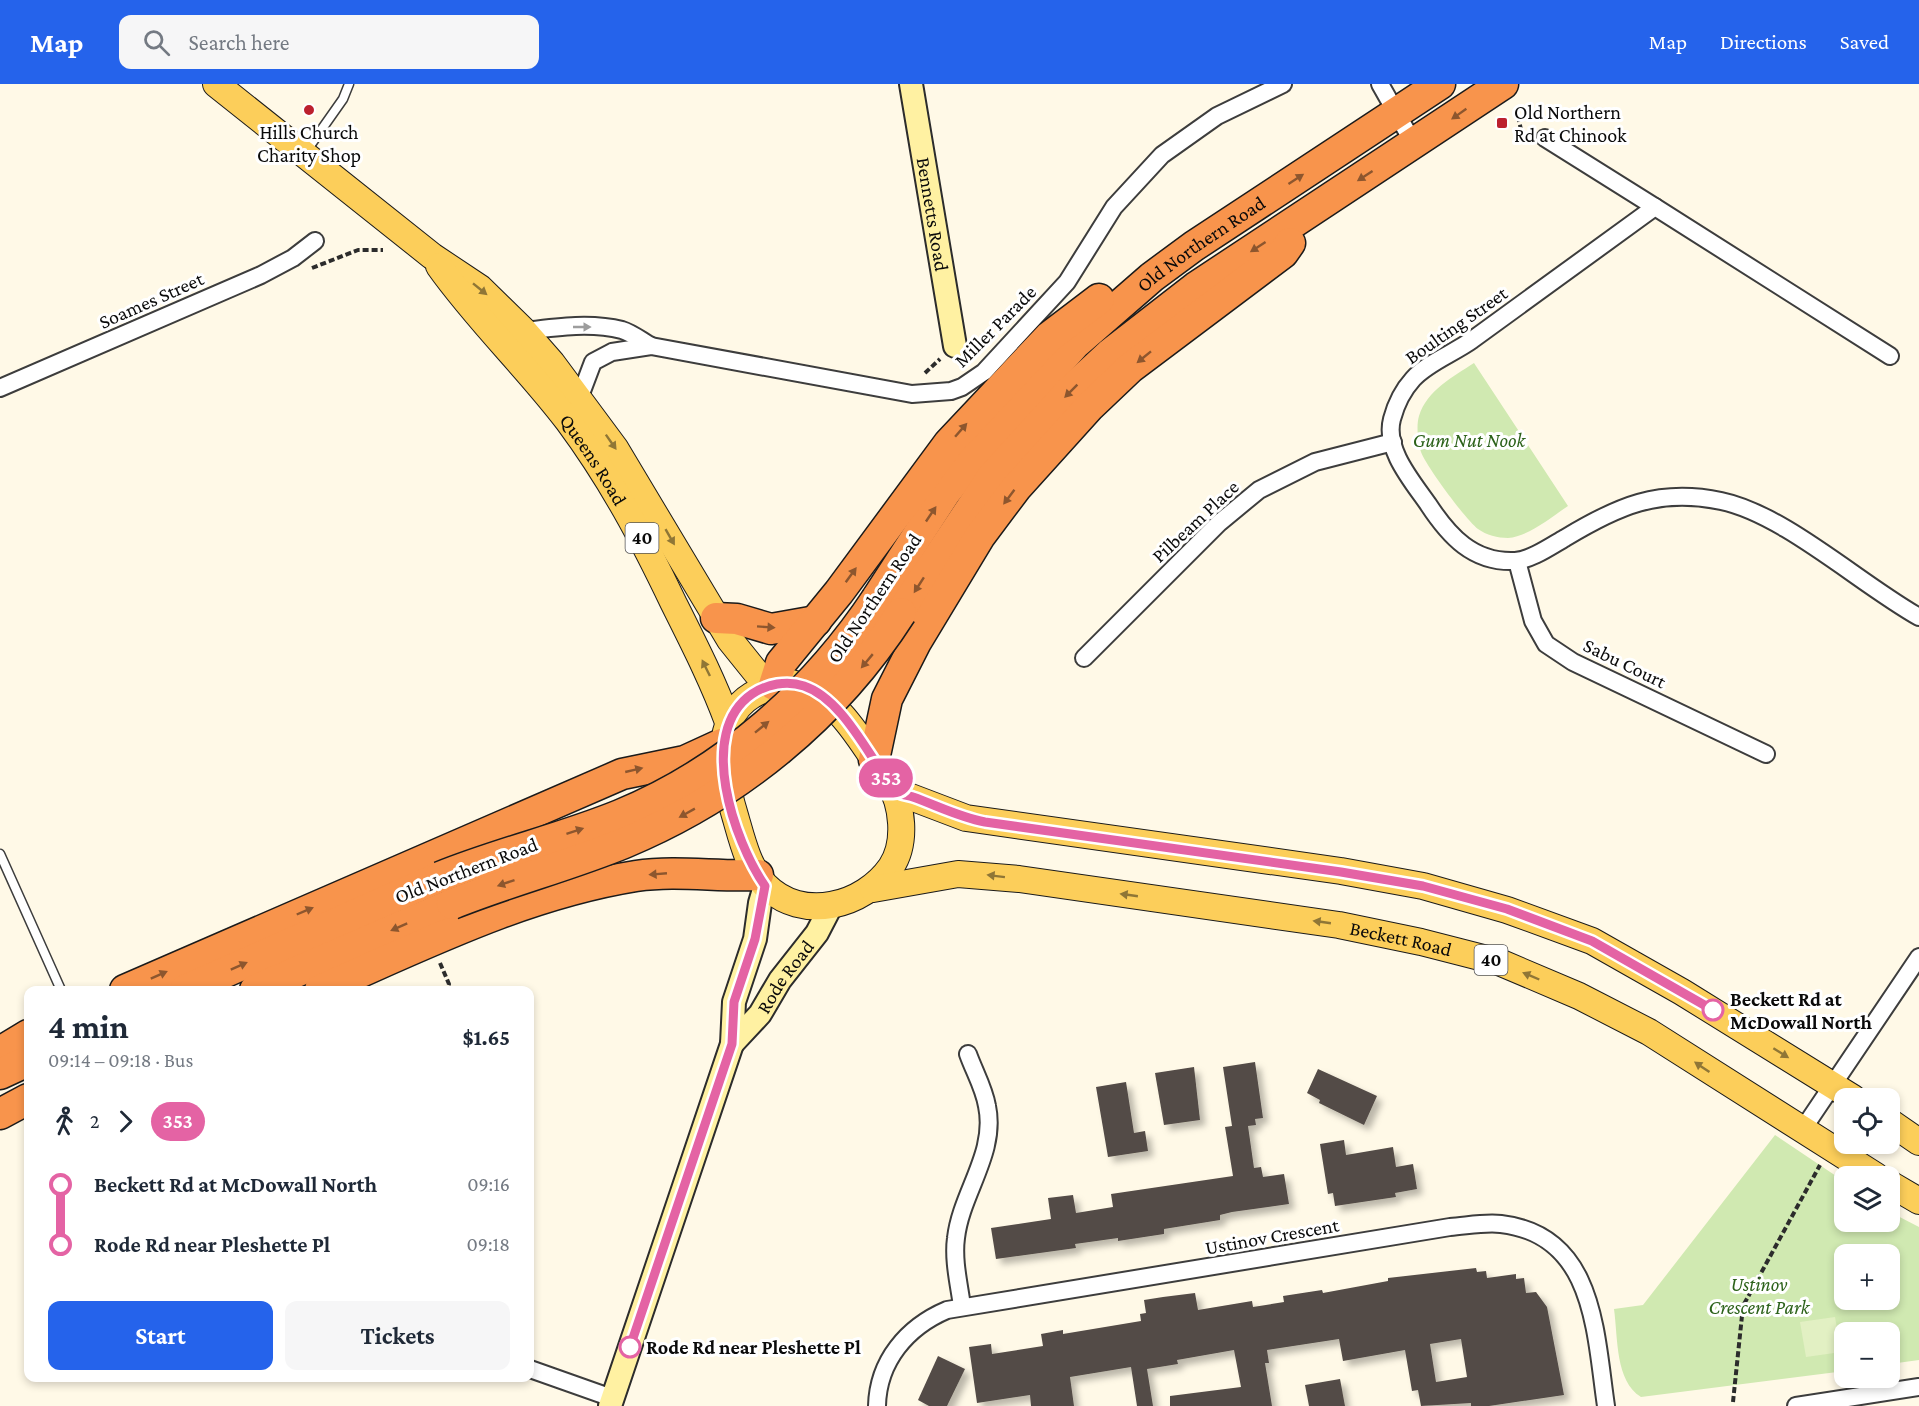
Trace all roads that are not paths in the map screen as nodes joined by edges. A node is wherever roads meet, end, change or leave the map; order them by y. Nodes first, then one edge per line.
1 (216, 84) edge
2 (349, 84) edge
3 (911, 84) edge
4 (1283, 84) edge
5 (1380, 84) edge
6 (1440, 84) edge
7 (1503, 84) edge
8 (1396, 113) junction
9 (1545, 138) dead end
10 (1414, 144) junction
11 (304, 153) junction
12 (1655, 207) junction
13 (1307, 215) junction
14 (315, 241) dead end
15 (1194, 246) junction
16 (432, 256) junction
17 (524, 331) junction
18 (651, 346) junction
19 (955, 346) dead end
20 (1890, 356) dead end
21 (0, 388) edge
22 (579, 399) junction
23 (1393, 442) junction
24 (1517, 561) junction
25 (889, 606) junction
26 (1919, 617) edge
27 (716, 618) junction
28 (816, 621) junction
29 (1084, 658) dead end
30 (771, 686) junction
31 (725, 733) junction
32 (1766, 754) dead end
33 (874, 760) junction
34 (895, 791) junction
35 (0, 854) edge
36 (762, 880) junction
37 (873, 889) junction
38 (831, 906) junction
39 (1919, 957) edge
40 (59, 986) edge
41 (134, 986) edge
42 (194, 986) edge
43 (264, 986) edge
44 (329, 986) edge
45 (24, 1037) edge
46 (732, 1044) junction
47 (0, 1052) edge
48 (968, 1054) dead end
49 (24, 1063) edge
50 (0, 1074) edge
51 (1838, 1088) edge
52 (1845, 1088) edge
53 (1834, 1100) edge
54 (1803, 1129) junction
55 (1900, 1129) edge
56 (1919, 1142) edge
57 (1860, 1166) edge
58 (1900, 1190) edge
59 (1919, 1201) edge
60 (962, 1306) junction
61 (534, 1370) edge
62 (1919, 1387) edge
63 (611, 1402) edge
64 (877, 1406) edge
65 (1606, 1406) edge
66 (1796, 1406) edge

1 - 11 main road, Queens Road / 40
2 - 11 lane
3 - 19 main road, Bennetts Road
4 - 18 street, Miller Parade
5 - 8 street
6 - 8 highway, Old Northern Road
7 -> 10 highway, Old Northern Road
8 - 10 street
15 -> 8 highway, Old Northern Road
9 - 12 street
10 -> 13 highway, Old Northern Road
11 - 16 main road, Queens Road / 40
12 - 20 street
12 - 23 street, Boulting Street
13 -> 25 highway, Old Northern Road
13 -> 33 highway
14 - 21 street, Soames Street
25 -> 15 highway, Old Northern Road
28 -> 15 highway
16 -> 17 main road, Queens Road / 40
31 -> 16 main road, Queens Road / 40
17 -> 18 street, Miller Parade
17 - 22 main road, Queens Road / 40
18 - 22 street, Miller Parade
22 -> 27 main road, Queens Road / 40
23 - 24 street, Boulting Street
23 - 29 street, Pilbeam Place
24 - 26 street, Boulting Street
24 - 32 street, Sabu Court
42 -> 25 highway, Old Northern Road, bridge
25 -> 43 highway, Old Northern Road, bridge
27 -> 28 highway
27 - 30 main road, Queens Road / 40
28 - 30 highway
30 - 31 main road
30 - 33 main road, 40
31 - 36 main road, 40
41 -> 31 highway
33 - 34 main road, 40
34 - 37 main road, 40
34 -> 51 main road
35 - 40 lane
36 - 38 main road, 40
36 -> 44 highway
36 - 46 main road, Rode Road
37 - 38 main road, 40
54 -> 37 main road, Beckett Road / 40
38 - 46 main road, Rode Road
39 - 52 street
45 - 47 highway
46 - 63 main road, Rode Road
48 - 60 street
49 - 50 highway
53 - 54 street
54 - 57 main road, Beckett Road / 40
55 - 56 main road
58 - 59 main road
60 - 64 street, Ustinov Crescent
60 - 65 street, Ustinov Crescent
61 - 63 street
62 - 66 street

